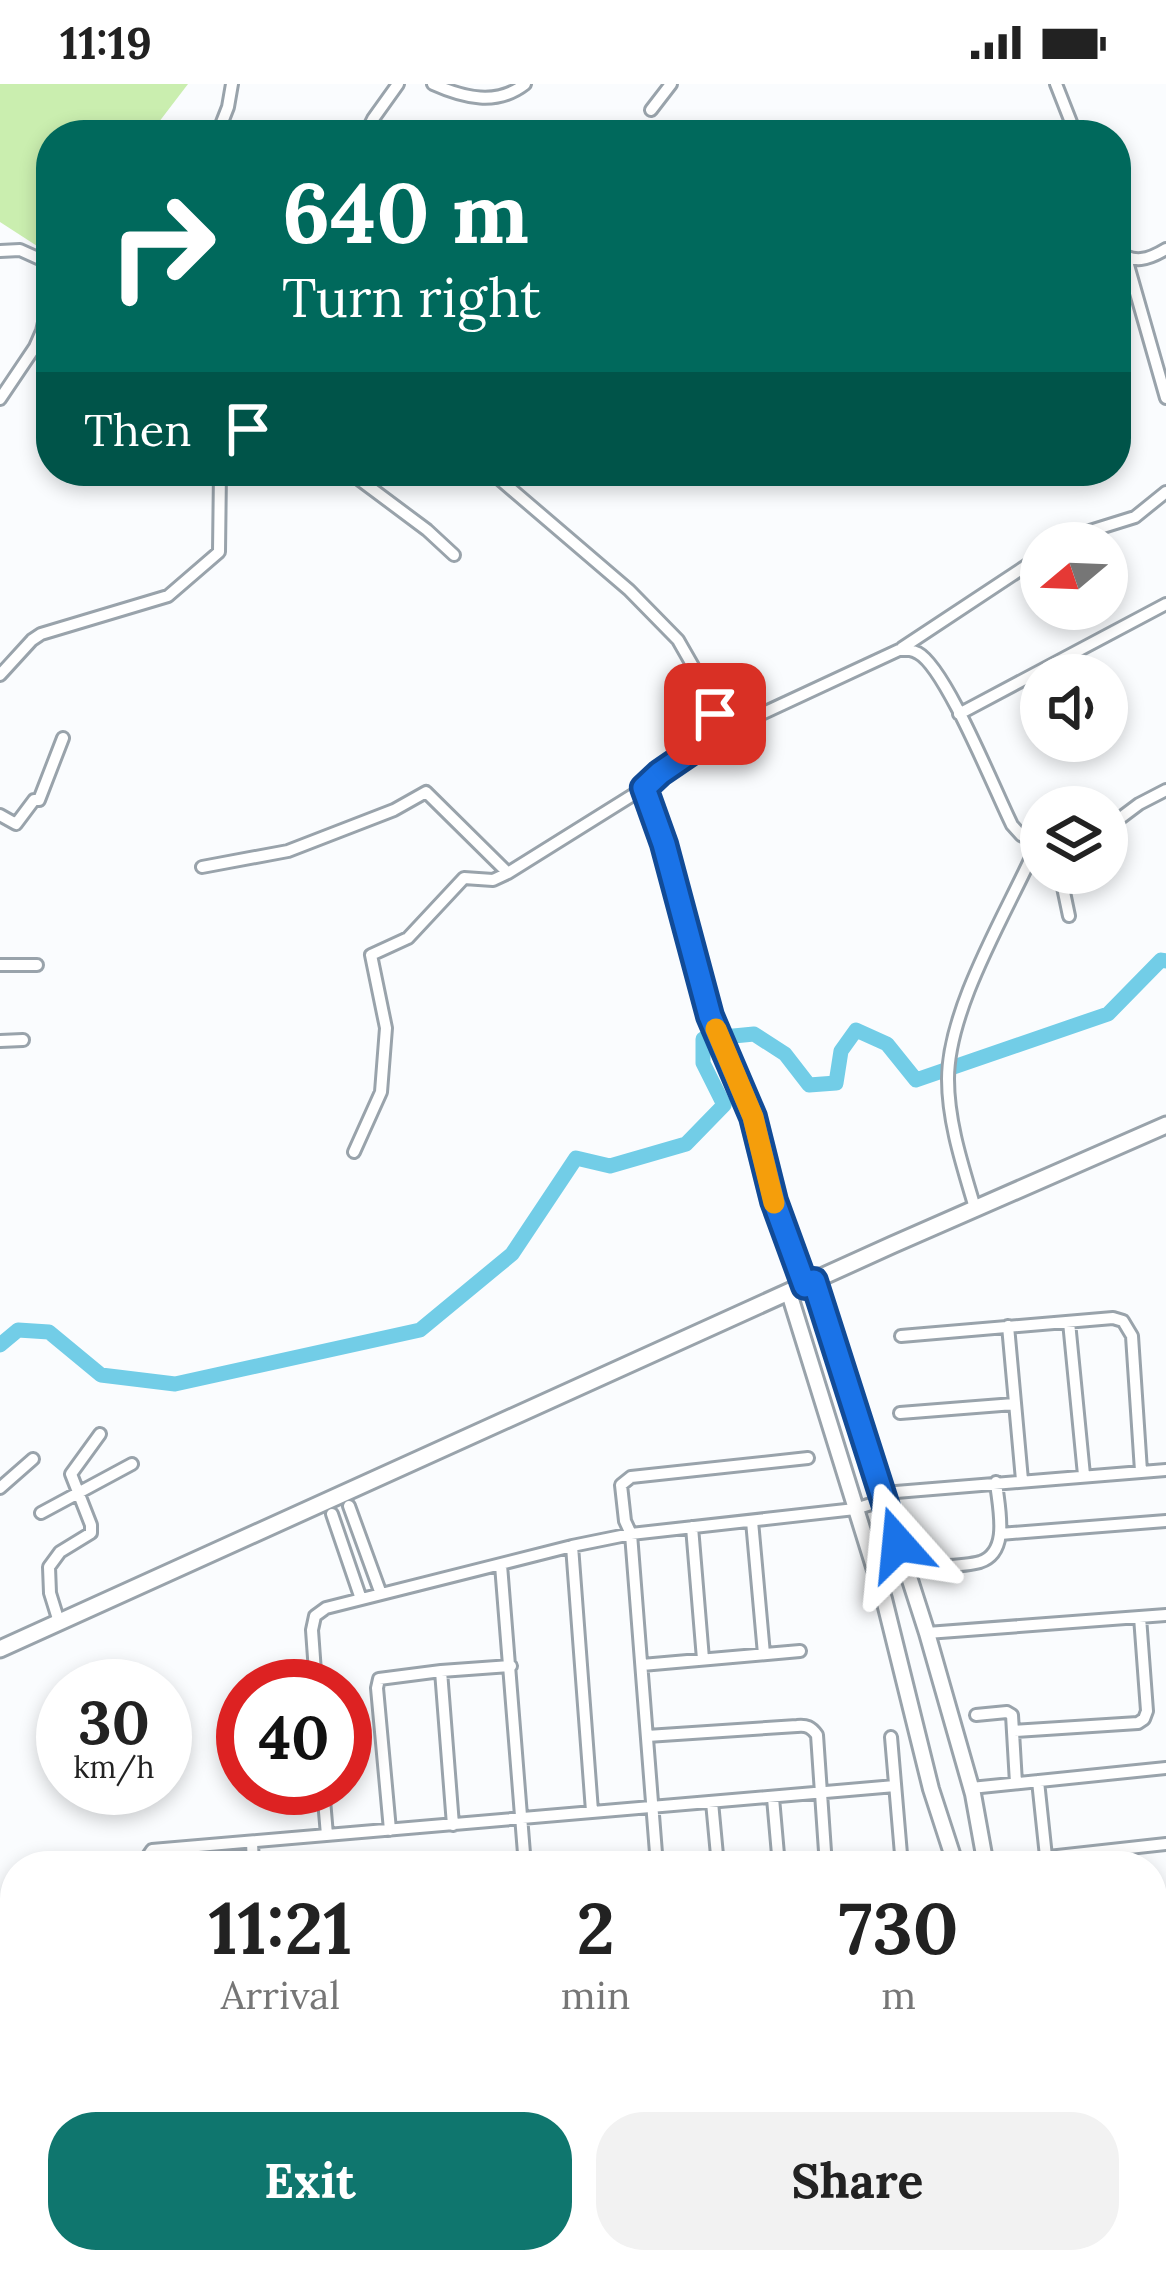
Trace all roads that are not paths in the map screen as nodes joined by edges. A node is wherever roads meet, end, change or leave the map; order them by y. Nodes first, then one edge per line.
1 (232, 84) edge
2 (398, 84) edge
3 (433, 84) edge
4 (525, 84) edge
5 (671, 84) edge
6 (1056, 84) edge
7 (651, 110) dead end
8 (223, 120) edge
9 (373, 120) edge
10 (1070, 120) edge
11 (0, 251) edge
12 (1165, 252) edge
13 (36, 257) edge
14 (1131, 257) edge
15 (1131, 287) edge
16 (36, 345) edge
17 (1166, 398) edge
18 (0, 399) edge
19 (220, 486) edge
20 (367, 486) edge
21 (508, 486) edge
22 (1166, 492) edge
23 (1121, 522) edge
24 (454, 555) dead end
25 (1020, 570) edge
26 (1166, 604) edge
27 (899, 650) junction
28 (0, 675) edge
29 (959, 714) junction
30 (714, 736) junction
31 (62, 738) dead end
32 (644, 788) junction
33 (1166, 790) edge
34 (1128, 812) edge
35 (0, 815) edge
36 (1020, 834) edge
37 (202, 867) dead end
38 (508, 873) junction
39 (1020, 881) edge
40 (1064, 894) edge
41 (1069, 916) dead end
42 (0, 965) edge
43 (37, 965) dead end
44 (23, 1040) dead end
45 (0, 1041) edge
46 (1166, 1125) edge
47 (353, 1152) dead end
48 (974, 1208) junction
49 (803, 1286) junction
50 (1069, 1322) junction
51 (1008, 1326) junction
52 (901, 1336) dead end
53 (1014, 1404) junction
54 (900, 1413) dead end
55 (100, 1434) dead end
56 (808, 1458) dead end
57 (33, 1459) dead end
58 (132, 1464) dead end
59 (1166, 1470) edge
60 (1141, 1471) junction
61 (1084, 1475) junction
62 (1022, 1480) junction
63 (996, 1482) junction
64 (0, 1488) edge
65 (76, 1492) junction
66 (884, 1499) junction
67 (349, 1506) dead end
68 (855, 1509) junction
69 (41, 1514) dead end
70 (332, 1514) dead end
71 (752, 1521) junction
72 (1166, 1521) edge
73 (692, 1527) junction
74 (631, 1534) junction
75 (1000, 1534) junction
76 (572, 1546) junction
77 (501, 1565) junction
78 (932, 1567) dead end
79 (381, 1594) junction
80 (361, 1599) junction
81 (1166, 1615) edge
82 (1140, 1617) junction
83 (58, 1622) junction
84 (926, 1634) junction
85 (0, 1649) edge
86 (800, 1651) dead end
87 (764, 1654) junction
88 (314, 1659) edge
89 (703, 1659) junction
90 (642, 1665) junction
91 (511, 1666) junction
92 (441, 1671) junction
93 (976, 1715) dead end
94 (1014, 1731) junction
95 (647, 1736) junction
96 (891, 1736) dead end
97 (1166, 1768) edge
98 (1038, 1781) junction
99 (1016, 1784) junction
100 (895, 1786) junction
101 (971, 1788) junction
102 (820, 1793) junction
103 (773, 1798) junction
104 (712, 1802) junction
105 (652, 1807) junction
106 (592, 1811) junction
107 (325, 1815) edge
108 (521, 1816) junction
109 (453, 1825) junction
110 (389, 1830) junction
111 (327, 1835) junction
112 (252, 1842) junction
113 (1166, 1844) edge
114 (151, 1851) edge
115 (253, 1851) edge
116 (524, 1851) edge
117 (656, 1851) edge
118 (717, 1851) edge
119 (778, 1851) edge
120 (825, 1851) edge
121 (901, 1851) edge
122 (951, 1851) edge
123 (983, 1851) edge
124 (1046, 1851) edge
125 (1120, 1851) edge

1 - 8 street
2 - 9 street
3 - 4 street
5 - 7 street
6 - 10 street
11 - 13 street
12 - 14 street
15 - 17 street
16 - 18 street
19 - 28 street
20 - 24 street
21 - 30 street
22 - 23 street
25 - 27 street
26 - 29 street
27 - 29 street
27 - 30 street
29 - 36 street
30 - 32 street
31 - 35 street
32 - 38 street
32 - 49 street
33 - 34 street
37 - 38 street
38 - 47 street
39 - 48 street
40 - 41 street
42 - 43 street
44 - 45 street
46 - 48 main road
48 - 49 main road
49 - 66 street
49 - 68 street
49 - 83 main road
50 - 51 street
50 - 60 street
50 - 61 street
51 - 52 street
51 - 53 street
53 - 54 street
53 - 62 street
55 - 65 street
56 - 74 street
57 - 64 street
58 - 65 street
59 - 60 street
60 - 61 street
61 - 62 street
62 - 63 street
63 - 66 street
63 - 75 street
65 - 69 street
65 - 83 street
66 - 68 street
66 - 84 street
67 - 79 street
68 - 71 street
68 - 122 street
70 - 80 street
71 - 73 street
71 - 87 street
72 - 75 street
73 - 74 street
73 - 89 street
74 - 76 street
74 - 90 street
75 - 78 street
76 - 77 street
76 - 106 street
77 - 79 street
77 - 91 street
79 - 80 street
80 - 88 street
81 - 82 street
82 - 84 street
82 - 94 street
83 - 85 main road
84 - 101 street
86 - 87 street
87 - 89 street
89 - 90 street
90 - 95 street
91 - 92 street
91 - 108 street
92 - 109 street
92 - 110 street
93 - 94 street
94 - 99 street
95 - 102 street
95 - 105 street
96 - 100 street
97 - 98 street
98 - 99 street
98 - 124 street
99 - 101 street
100 - 102 street
100 - 121 street
101 - 123 street
102 - 103 street
102 - 120 street
103 - 104 street
103 - 119 street
104 - 105 street
104 - 118 street
105 - 106 street
105 - 117 street
106 - 108 street
107 - 111 street
108 - 109 street
108 - 116 street
109 - 110 street
110 - 111 street
111 - 112 street
112 - 114 street
112 - 115 street
113 - 125 street

